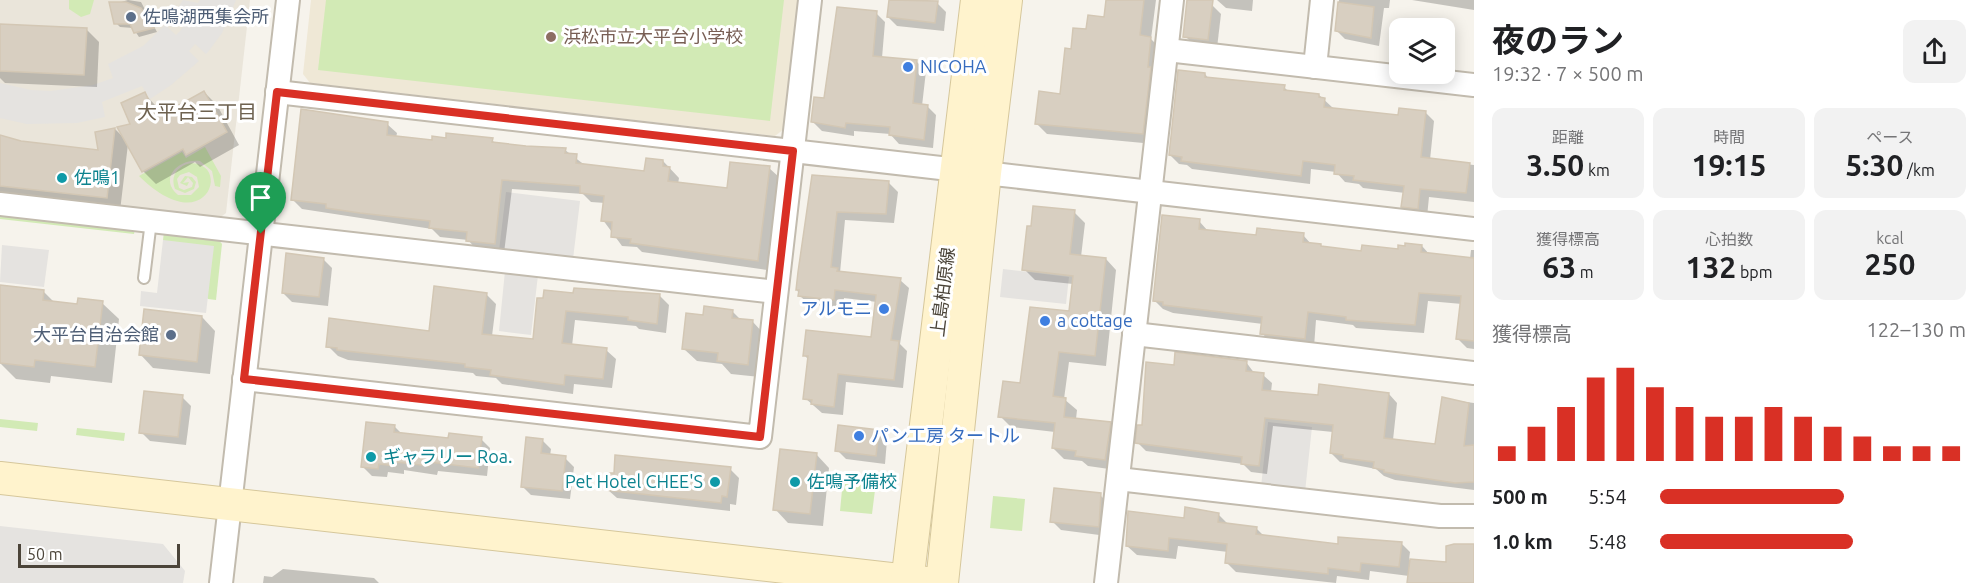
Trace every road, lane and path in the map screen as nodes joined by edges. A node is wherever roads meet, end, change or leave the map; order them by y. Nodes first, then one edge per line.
1 (288, 0) edge
2 (810, 0) edge
3 (977, 0) edge
4 (1006, 0) edge
5 (1172, 0) edge
6 (1322, 0) edge
7 (1167, 50) junction
8 (1315, 67) junction
9 (1474, 85) edge
10 (277, 92) junction
11 (793, 151) junction
12 (971, 171) junction
13 (1151, 192) junction
14 (0, 204) edge
15 (151, 221) junction
16 (1474, 228) edge
17 (261, 234) junction
18 (144, 278) dead end
19 (776, 292) junction
20 (1134, 334) junction
21 (1474, 373) edge
22 (244, 379) junction
23 (0, 478) edge
24 (1118, 479) junction
25 (230, 504) junction
26 (1474, 516) edge
27 (913, 582) edge
28 (221, 583) edge
29 (942, 583) edge
30 (1106, 583) edge

1 - 10 street
2 - 11 street
3 - 12 street, 上島柏原線
4 - 12 street, 上島柏原線
5 - 7 street
6 - 8 street
7 - 8 street
7 - 13 street
8 - 9 street
10 - 11 street
10 - 17 street
11 - 12 street
11 - 19 street
12 - 13 street
12 - 27 street, 上島柏原線
12 - 29 street, 上島柏原線
13 - 16 street
13 - 20 street
14 - 15 street
15 - 17 street
15 - 18 lane
17 - 19 street
17 - 22 street
19 - 22 street
20 - 21 street
20 - 24 street
22 - 25 street
23 - 25 street
24 - 26 street
24 - 30 street
25 - 27 street
25 - 28 street

